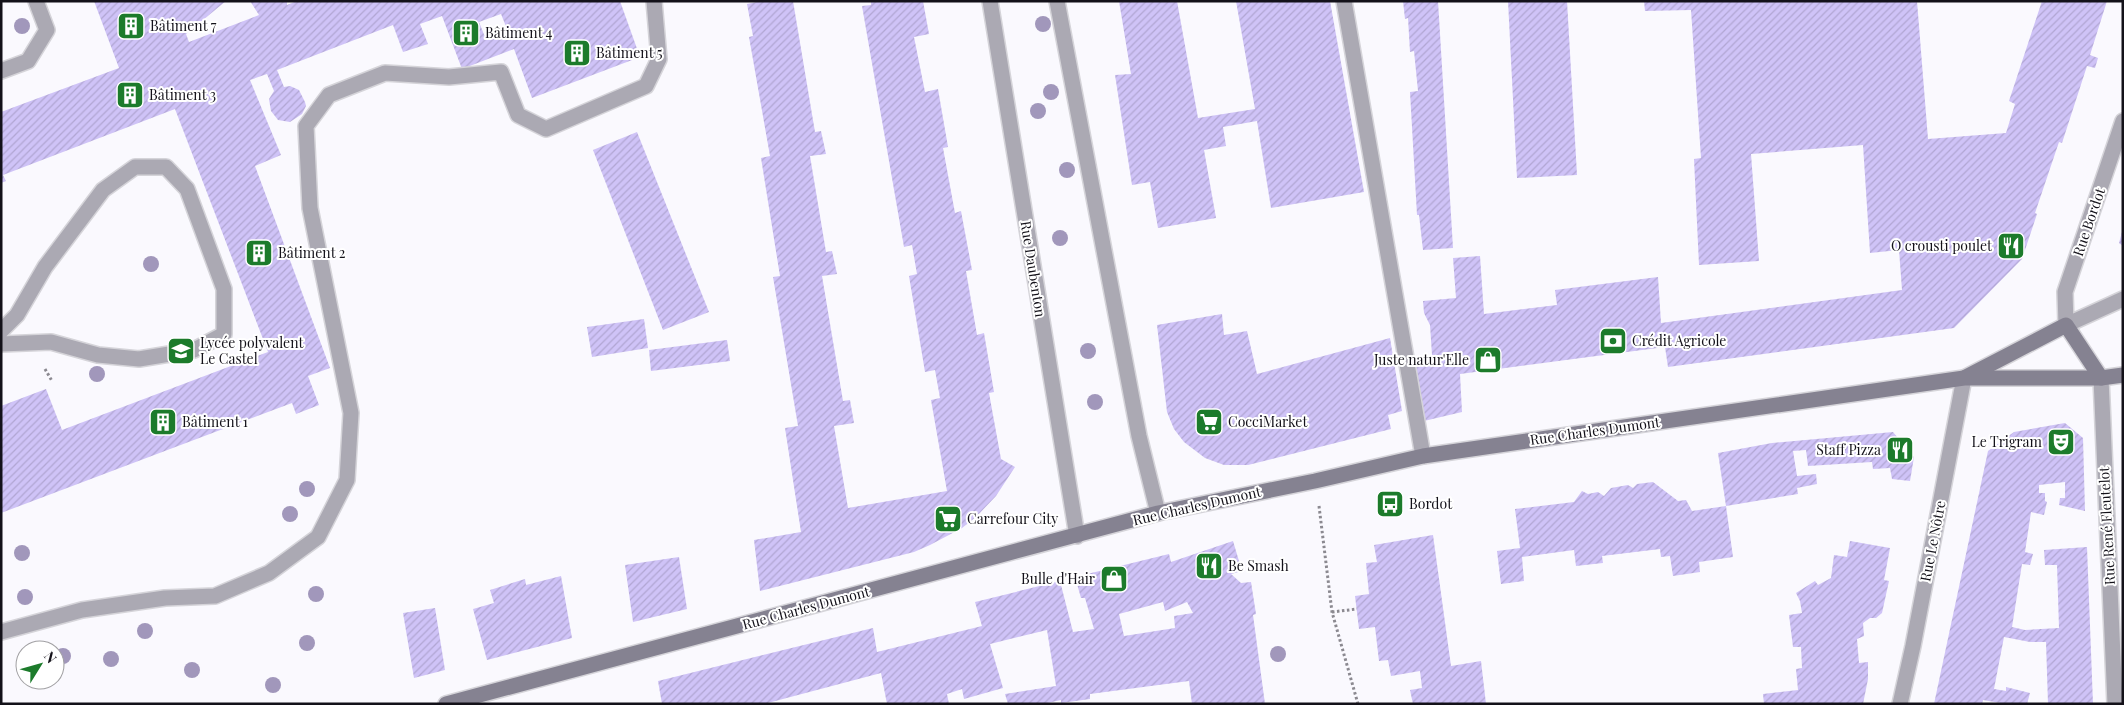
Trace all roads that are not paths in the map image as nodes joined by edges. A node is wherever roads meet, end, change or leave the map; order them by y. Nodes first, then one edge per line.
1 (36, 1) edge
2 (654, 1) edge
3 (990, 1) edge
4 (1057, 1) edge
5 (1344, 1) edge
6 (1, 71) edge
7 (2123, 121) edge
8 (2123, 299) edge
9 (2066, 325) junction
10 (1, 331) edge
11 (1, 344) edge
12 (2123, 376) edge
13 (1964, 378) junction
14 (2100, 378) junction
15 (1423, 456) junction
16 (1158, 513) junction
17 (1077, 536) junction
18 (1, 632) edge
19 (446, 704) edge
20 (1900, 704) edge
21 (2115, 704) edge

1 - 6 street
2 - 18 street
3 - 17 street, Rue Daubenton
4 - 16 street
5 - 15 street
7 - 9 street, Rue Bordot
8 - 9 street
9 - 13 street, Rue Charles Dumont
9 - 14 street
10 - 11 street
12 - 14 street, Rue Charles Dumont
13 - 14 street, Rue Charles Dumont
13 - 15 street, Rue Charles Dumont
13 - 20 street, Rue Le Nôtre
14 - 21 street, Rue René Fleutelot
15 - 16 street, Rue Charles Dumont
16 - 17 street, Rue Charles Dumont
17 - 19 street, Rue Charles Dumont

